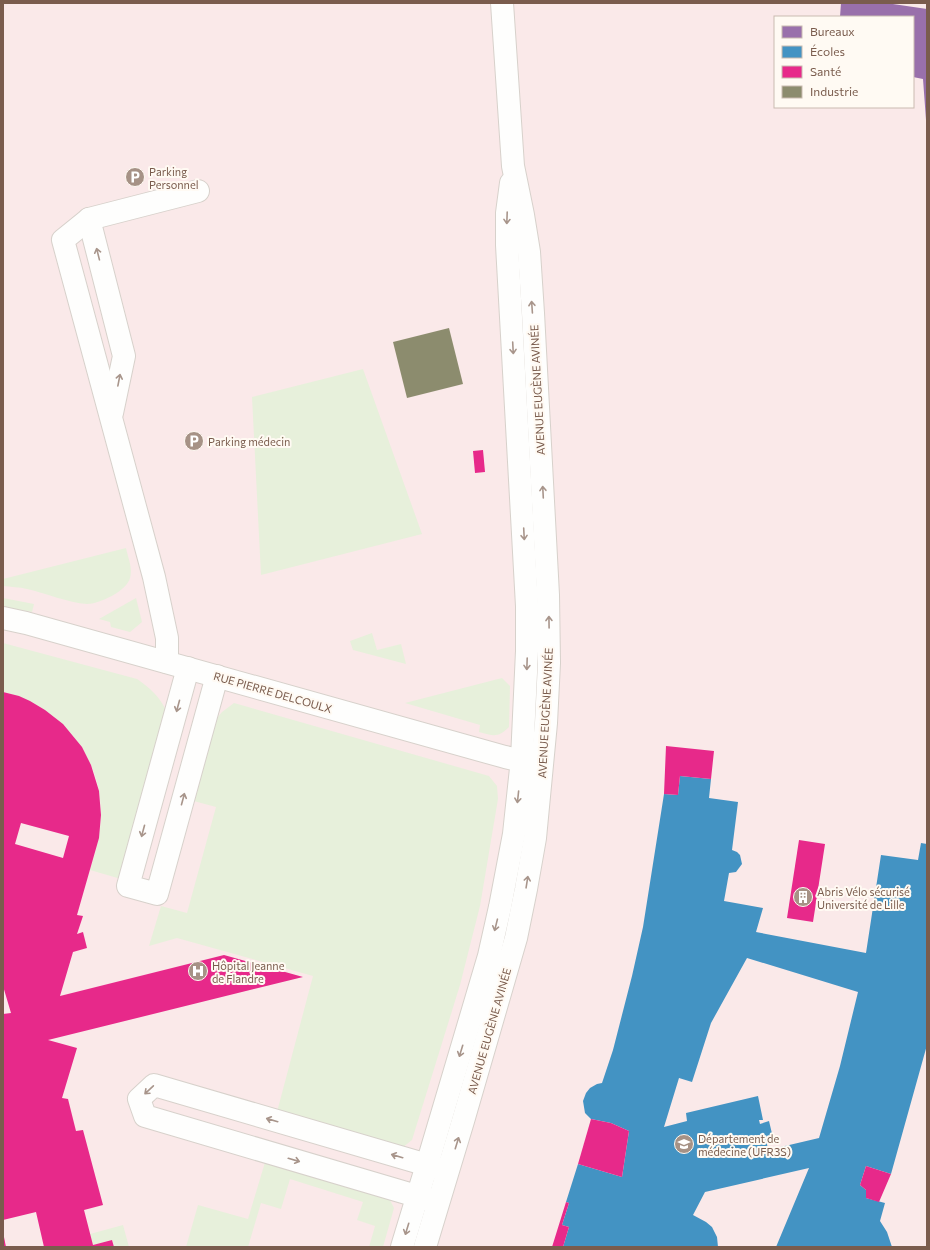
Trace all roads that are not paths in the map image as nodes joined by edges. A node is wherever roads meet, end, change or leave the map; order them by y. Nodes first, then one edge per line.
1 (502, 3) edge
2 (513, 166) junction
3 (198, 191) dead end
4 (89, 219) junction
5 (111, 418) junction
6 (3, 618) edge
7 (167, 662) junction
8 (188, 668) junction
9 (217, 676) junction
10 (522, 759) junction
11 (543, 759) junction
12 (438, 1168) junction
13 (417, 1196) junction
14 (438, 1203) junction
15 (402, 1247) edge
16 (425, 1247) edge

1 - 2 street, AVENUE EUGÈNE AVINÉE
2 -> 10 street, AVENUE EUGÈNE AVINÉE
11 -> 2 street, AVENUE EUGÈNE AVINÉE
3 - 4 street
5 -> 4 street
4 - 5 street
5 - 7 street
6 - 7 street, RUE PIERRE DELCOULX
7 - 8 street, RUE PIERRE DELCOULX
8 - 9 street, RUE PIERRE DELCOULX
8 -> 9 street
9 - 10 street, RUE PIERRE DELCOULX
10 - 11 street, RUE PIERRE DELCOULX
10 -> 12 street, AVENUE EUGÈNE AVINÉE
12 -> 11 street, AVENUE EUGÈNE AVINÉE
12 - 13 street, AVENUE EUGÈNE AVINÉE
12 -> 13 street
12 - 14 street, AVENUE EUGÈNE AVINÉE
13 - 14 street
13 -> 15 street, AVENUE EUGÈNE AVINÉE
14 - 16 street, AVENUE EUGÈNE AVINÉE

